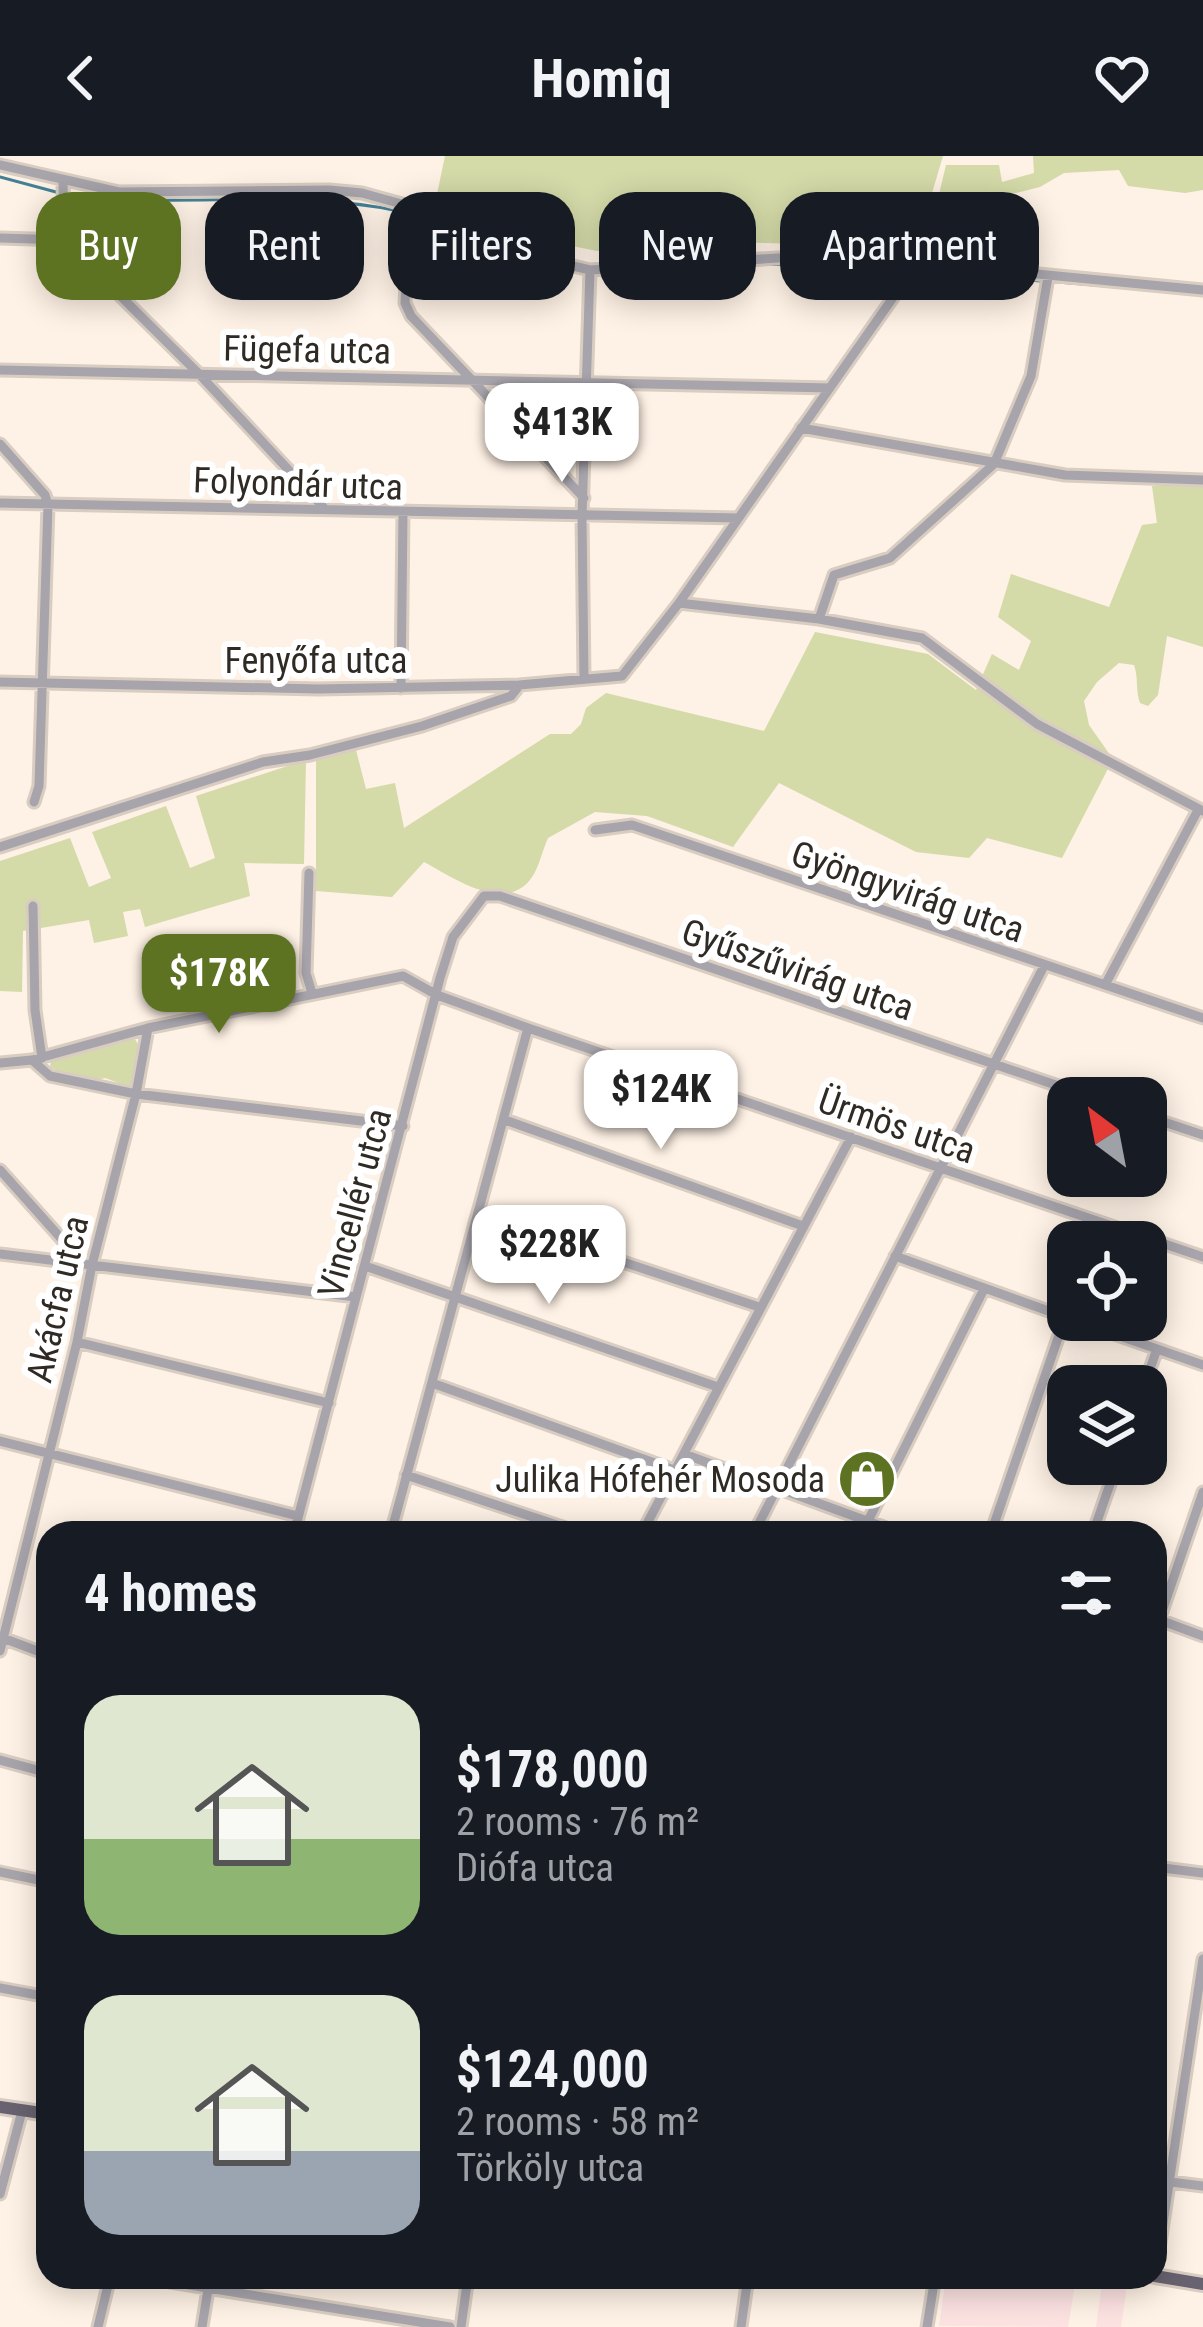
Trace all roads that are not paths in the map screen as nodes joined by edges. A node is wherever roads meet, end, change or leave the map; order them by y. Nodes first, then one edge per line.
1 (0, 165) edge
2 (63, 182) junction
3 (63, 192) edge
4 (388, 201) edge
5 (0, 238) edge
6 (36, 239) edge
7 (780, 258) edge
8 (575, 266) edge
9 (590, 270) junction
10 (1039, 276) edge
11 (1048, 277) junction
12 (1203, 290) edge
13 (124, 300) edge
14 (405, 300) edge
15 (891, 300) edge
16 (0, 370) edge
17 (199, 374) junction
18 (469, 379) junction
19 (589, 382) junction
20 (830, 388) junction
21 (802, 428) junction
22 (0, 444) edge
23 (994, 464) junction
24 (1203, 480) edge
25 (584, 498) junction
26 (0, 503) edge
27 (48, 505) junction
28 (324, 508) junction
29 (403, 513) junction
30 (582, 516) junction
31 (738, 518) junction
32 (679, 603) junction
33 (820, 619) junction
34 (584, 676) junction
35 (0, 682) edge
36 (40, 682) junction
37 (519, 685) junction
38 (401, 688) junction
39 (34, 802) dead end
40 (1200, 811) edge
41 (595, 830) dead end
42 (0, 847) edge
43 (309, 873) dead end
44 (484, 896) joint
45 (33, 906) dead end
46 (1044, 966) junction
47 (1105, 985) junction
48 (312, 993) junction
49 (437, 995) junction
50 (1203, 1018) edge
51 (148, 1028) junction
52 (528, 1028) junction
53 (37, 1059) junction
54 (0, 1063) edge
55 (994, 1064) junction
56 (1047, 1082) edge
57 (136, 1094) junction
58 (505, 1120) junction
59 (1167, 1123) edge
60 (403, 1126) junction
61 (1203, 1135) edge
62 (851, 1137) junction
63 (0, 1170) edge
64 (942, 1170) junction
65 (478, 1214) junction
66 (1096, 1221) edge
67 (803, 1226) junction
68 (1167, 1245) edge
69 (0, 1254) edge
70 (895, 1256) junction
71 (1203, 1257) edge
72 (87, 1264) junction
73 (365, 1266) junction
74 (984, 1289) junction
75 (356, 1297) junction
76 (454, 1299) junction
77 (759, 1307) junction
78 (1047, 1309) edge
79 (1060, 1341) edge
80 (1136, 1341) edge
81 (77, 1342) junction
82 (1157, 1349) junction
83 (1151, 1365) edge
84 (1203, 1365) edge
85 (432, 1383) junction
86 (718, 1387) junction
87 (329, 1403) junction
88 (0, 1441) edge
89 (47, 1452) junction
90 (684, 1454) junction
91 (674, 1470) junction
92 (406, 1475) junction
93 (1110, 1485) edge
94 (777, 1489) junction
95 (1203, 1492) edge
96 (298, 1516) junction
97 (868, 1520) joint
98 (297, 1521) edge
99 (394, 1521) edge
100 (545, 1521) edge
101 (648, 1521) edge
102 (760, 1521) edge
103 (995, 1521) edge
104 (1097, 1521) edge
105 (1167, 1591) edge
106 (1167, 1623) edge
107 (1203, 1636) edge
108 (2, 1638) edge
109 (0, 1651) edge
110 (36, 1651) edge
111 (0, 1760) edge
112 (36, 1770) edge
113 (1167, 1868) edge
114 (0, 1872) edge
115 (1203, 1873) edge
116 (36, 1880) edge
117 (1203, 1959) edge
118 (0, 1988) edge
119 (36, 1995) edge
120 (0, 2108) edge
121 (22, 2111) junction
122 (36, 2113) edge
123 (1169, 2182) junction
124 (1203, 2186) edge
125 (0, 2194) edge
126 (1167, 2195) edge
127 (1167, 2278) edge
128 (1203, 2284) edge
129 (107, 2289) edge
130 (203, 2289) edge
131 (466, 2289) edge
132 (746, 2289) edge
133 (932, 2289) edge
134 (208, 2290) junction
135 (98, 2327) edge
136 (202, 2327) edge
137 (450, 2327) edge
138 (461, 2327) edge
139 (741, 2327) edge
140 (927, 2327) edge

1 - 2 street
2 - 3 street
2 - 4 street
5 - 6 street
7 - 9 street
8 - 9 street
9 - 19 street
10 - 11 street
11 - 12 street
11 - 23 street
13 - 17 street
14 - 18 street
15 - 20 street
16 - 17 street, Fügefa utca
17 - 18 street, Fügefa utca
17 - 28 street
18 - 19 street, Fügefa utca
18 - 25 street
19 - 20 street, Fügefa utca
19 - 25 street
20 - 21 street
21 - 23 street
21 - 31 street
22 - 27 street
23 - 24 street
23 - 33 street
25 - 30 street
26 - 27 street, Folyondár utca
27 - 28 street, Folyondár utca
27 - 36 street
28 - 29 street, Folyondár utca
29 - 30 street, Folyondár utca
29 - 38 street
30 - 31 street, Folyondár utca
30 - 34 street
31 - 32 street
32 - 33 street
32 - 34 street, Fenyőfa utca
33 - 40 street
34 - 37 street, Fenyőfa utca
35 - 36 street, Fenyőfa utca
36 - 38 street, Fenyőfa utca
36 - 39 street
37 - 38 street, Fenyőfa utca
37 - 42 street
40 - 47 street
41 - 46 street, Gyöngyvirág utca
43 - 48 street
44 - 49 street, Vincellér utca
44 - 55 street, Gyűszűvirág utca
45 - 53 street
46 - 47 street, Gyöngyvirág utca
46 - 55 street
47 - 50 street, Gyöngyvirág utca
48 - 49 street, Ürmös utca
48 - 51 street, Ürmös utca
49 - 52 street, Ürmös utca
49 - 60 street, Vincellér utca
51 - 53 street, Ürmös utca
51 - 57 street, Akácfa utca
52 - 58 street
52 - 62 street, Ürmös utca
53 - 54 street, Ürmös utca
53 - 57 street
55 - 56 street, Gyűszűvirág utca
55 - 64 street
57 - 60 street
57 - 72 street, Akácfa utca
58 - 65 street
58 - 67 street
59 - 61 street
60 - 73 street, Vincellér utca
62 - 64 street, Ürmös utca
62 - 67 street
63 - 72 street
64 - 66 street, Ürmös utca
64 - 70 street
65 - 76 street
65 - 77 street
67 - 77 street
68 - 71 street, Ürmös utca
69 - 72 street
70 - 74 street
70 - 94 street
72 - 75 street
72 - 81 street, Akácfa utca
73 - 75 street, Vincellér utca
73 - 76 street
74 - 78 street
74 - 97 street
75 - 87 street, Vincellér utca
76 - 85 street
76 - 86 street
77 - 86 street
79 - 103 street
80 - 82 street
81 - 87 street
81 - 89 street, Akácfa utca
82 - 83 street
82 - 84 street
85 - 91 street
85 - 92 street
86 - 90 street
87 - 96 street, Vincellér utca
88 - 89 street
89 - 96 street
89 - 108 street, Akácfa utca
90 - 91 street
90 - 94 street
91 - 101 street
92 - 99 street
92 - 100 street
93 - 104 street
94 - 97 street
94 - 102 street
95 - 105 street
96 - 98 street, Vincellér utca
106 - 107 street
108 - 109 street, Akácfa utca
108 - 110 street
111 - 112 street
113 - 115 street
114 - 116 street
117 - 123 street
118 - 119 street
120 - 121 main road
121 - 122 main road
121 - 125 street
123 - 124 street
123 - 126 street
127 - 128 main road
129 - 135 street
130 - 134 street
131 - 138 street
132 - 139 street
133 - 140 street
134 - 136 street
134 - 137 street

